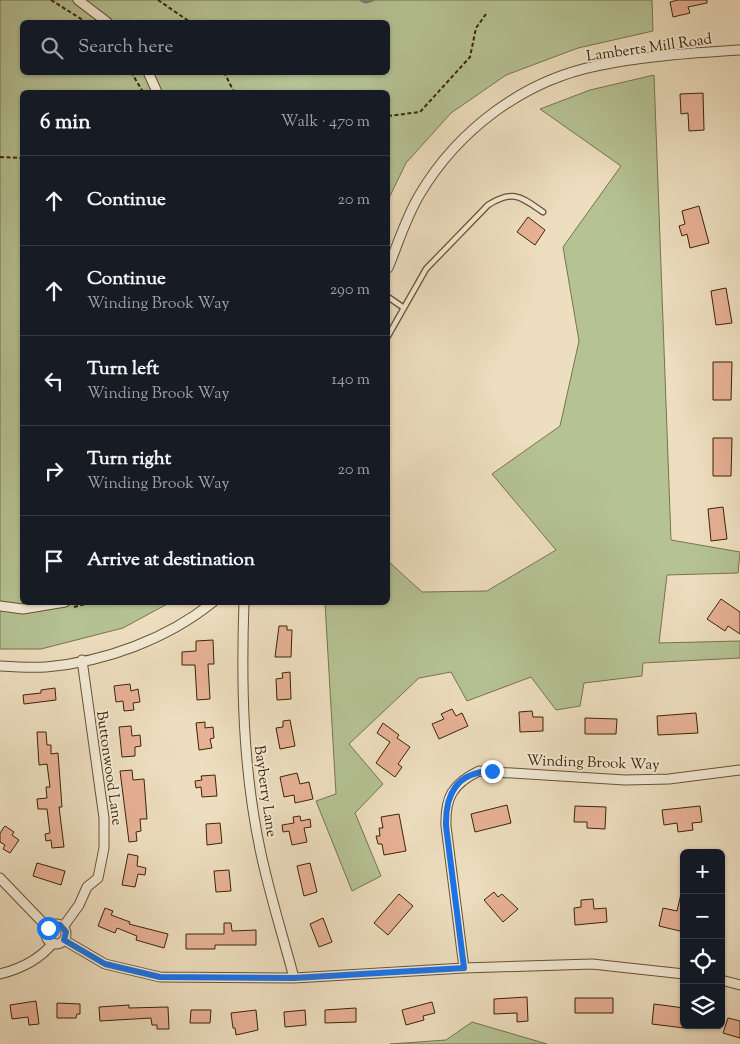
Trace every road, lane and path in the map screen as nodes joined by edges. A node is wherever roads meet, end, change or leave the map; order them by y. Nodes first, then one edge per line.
1 (51, 0) edge
2 (78, 0) edge
3 (158, 0) edge
4 (486, 14) dead end
5 (83, 20) edge
6 (104, 20) edge
7 (187, 20) edge
8 (740, 50) edge
9 (133, 75) edge
10 (149, 75) edge
11 (226, 75) edge
12 (142, 90) edge
13 (156, 90) edge
14 (233, 90) edge
15 (390, 116) edge
16 (0, 157) edge
17 (20, 158) edge
18 (543, 212) dead end
19 (390, 263) edge
20 (390, 298) edge
21 (404, 308) junction
22 (390, 332) edge
23 (47, 605) edge
24 (210, 605) edge
25 (244, 605) edge
26 (0, 606) edge
27 (82, 660) junction
28 (0, 666) edge
29 (740, 770) edge
30 (0, 878) edge
31 (63, 927) junction
32 (48, 928) junction
33 (64, 940) junction
34 (53, 943) junction
35 (464, 968) junction
36 (0, 974) edge
37 (680, 974) edge
38 (294, 978) junction
39 (725, 981) edge
40 (740, 985) edge

1 - 5 path
2 - 6 street
3 - 7 path
4 - 15 path
8 - 19 street, Lamberts Mill Road
9 - 12 path
10 - 13 street
11 - 14 path
16 - 17 path
18 - 21 lane
20 - 21 lane
21 - 22 lane
23 - 26 street
24 - 27 street
25 - 38 street, Bayberry Lane
27 - 28 street
27 - 31 street, Buttonwood Lane
29 - 35 street, Winding Brook Way
30 - 32 street
31 - 32 street
31 - 33 street
32 - 34 street
33 - 34 street
33 - 38 street
34 - 36 street
35 - 37 street
35 - 38 street
39 - 40 street

